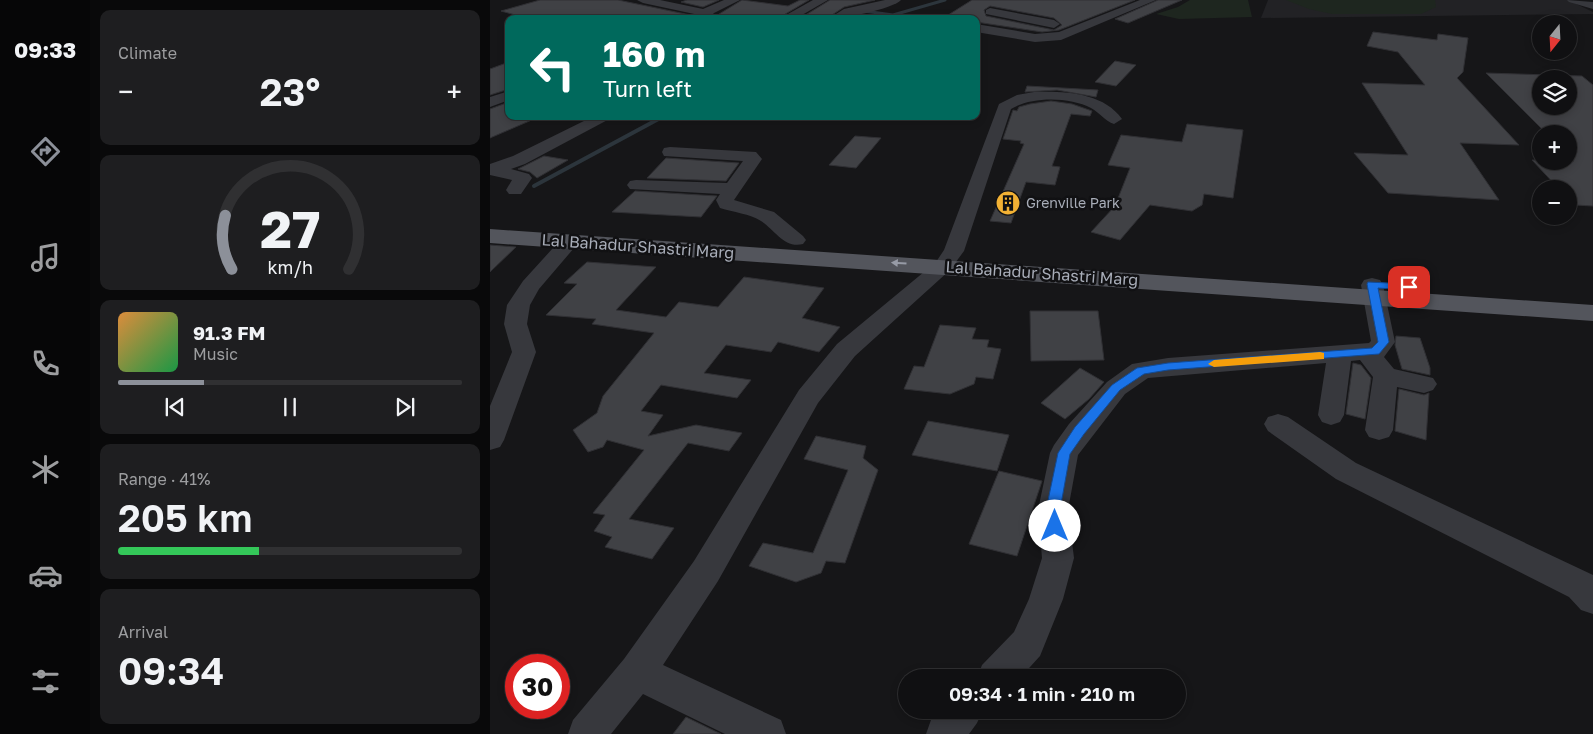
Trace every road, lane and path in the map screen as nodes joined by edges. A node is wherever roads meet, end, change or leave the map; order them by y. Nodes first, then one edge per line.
1 (643, 0) edge
2 (677, 0) edge
3 (684, 0) edge
4 (734, 0) edge
5 (822, 0) edge
6 (895, 0) edge
7 (984, 0) edge
8 (1573, 0) edge
9 (1135, 3) edge
10 (665, 4) junction
11 (1593, 6) edge
12 (710, 8) edge
13 (1009, 8) junction
14 (1078, 12) dead end
15 (794, 15) edge
16 (841, 15) edge
17 (980, 17) edge
18 (1067, 26) dead end
19 (980, 29) edge
20 (505, 96) edge
21 (490, 102) edge
22 (1114, 119) dead end
23 (583, 120) edge
24 (597, 120) edge
25 (568, 131) junction
26 (670, 152) dead end
27 (493, 169) edge
28 (636, 185) dead end
29 (733, 189) junction
30 (515, 190) dead end
31 (490, 224) edge
32 (490, 236) edge
33 (796, 240) junction
34 (570, 241) junction
35 (949, 258) junction
36 (1373, 291) junction
37 (1593, 300) edge
38 (1593, 313) edge
39 (1368, 353) junction
40 (1340, 354) junction
41 (1386, 376) junction
42 (1424, 384) dead end
43 (1331, 415) dead end
44 (1278, 424) dead end
45 (492, 430) edge
46 (1379, 430) dead end
47 (1593, 599) edge
48 (1003, 669) edge
49 (637, 672) junction
50 (957, 719) edge
51 (588, 734) edge
52 (767, 734) edge
53 (945, 734) edge

1 - 10 street
2 - 10 street
3 - 12 street
4 - 12 street
5 - 15 street
6 - 16 street
7 - 13 street
8 - 11 street
9 - 9 street
9 - 14 street
9 - 19 street
10 - 12 street
13 - 17 street
13 - 18 street
20 - 21 street
22 - 35 street
23 - 25 street
24 - 25 street
25 - 27 street
26 - 29 street
27 - 30 street
28 - 29 street
29 - 33 street
31 - 33 main road, Lal Bahadur Shastri Marg
32 - 34 main road, Lal Bahadur Shastri Marg
33 - 35 main road, Lal Bahadur Shastri Marg
35 -> 34 main road, Lal Bahadur Shastri Marg
34 - 45 street
35 - 36 main road, Lal Bahadur Shastri Marg
35 - 49 street
36 - 37 main road, Lal Bahadur Shastri Marg
36 - 38 main road, Lal Bahadur Shastri Marg
36 - 39 street
39 - 40 street
39 - 41 street
40 - 43 street
40 - 48 street
41 - 42 street
41 - 46 street
44 - 47 street
49 - 51 street
49 - 52 street
50 - 53 street

